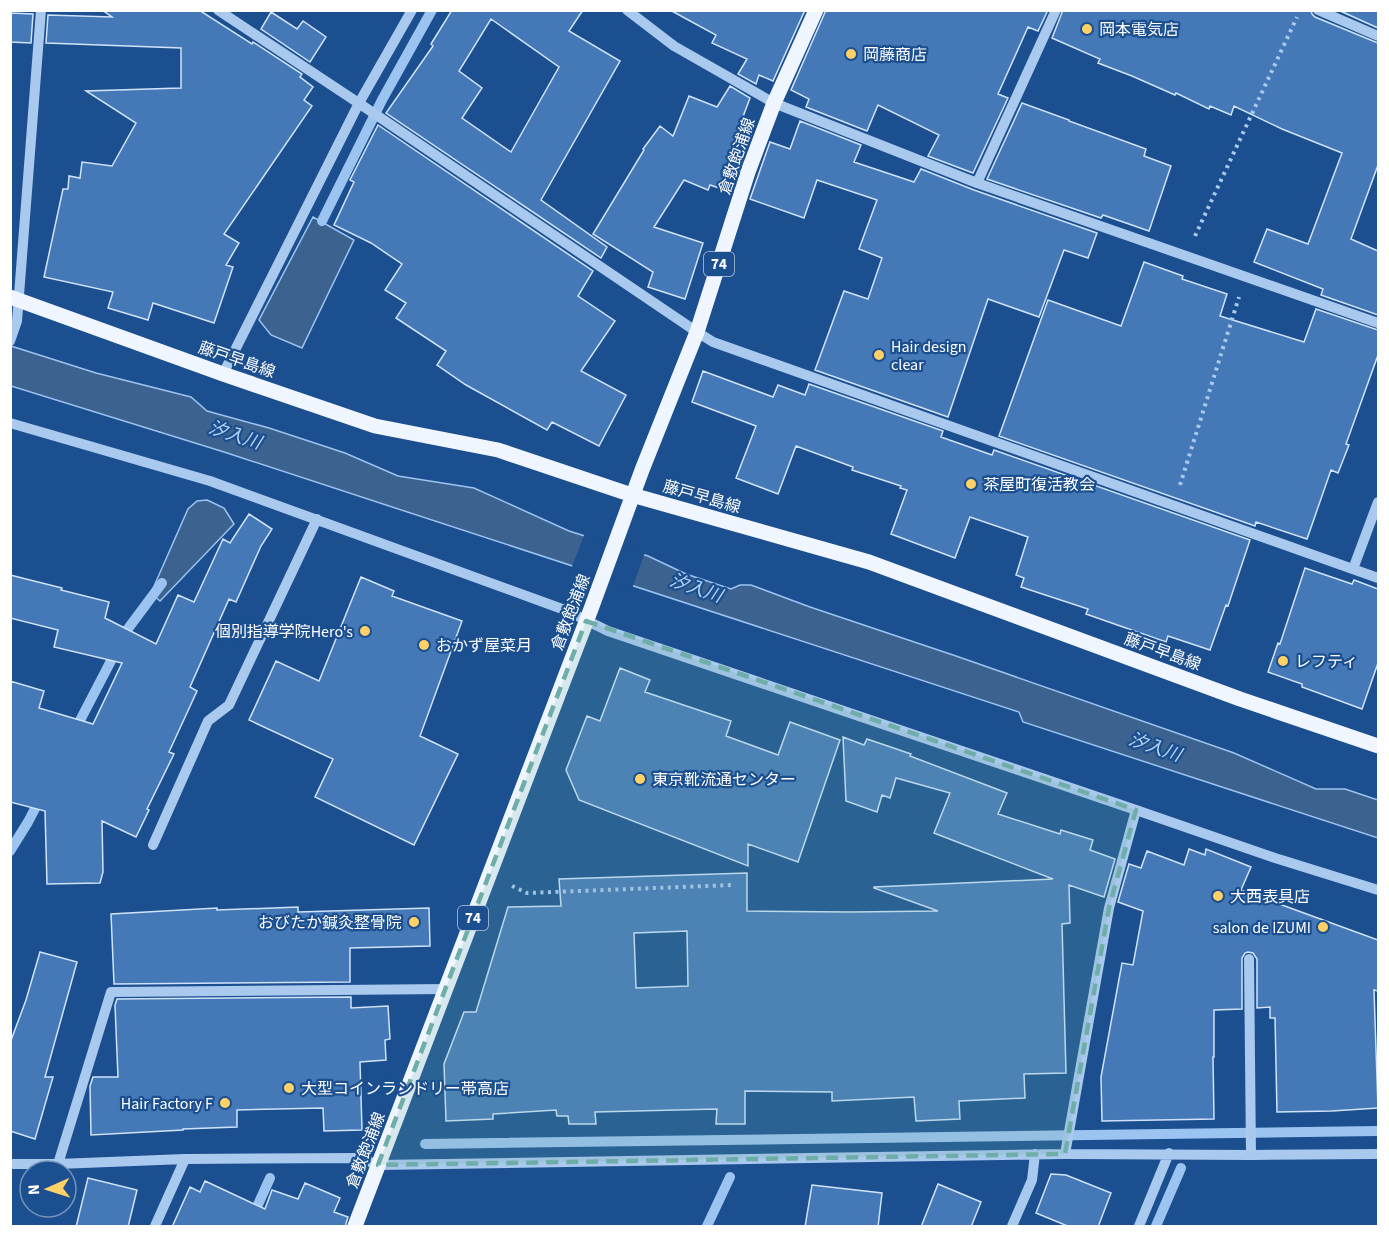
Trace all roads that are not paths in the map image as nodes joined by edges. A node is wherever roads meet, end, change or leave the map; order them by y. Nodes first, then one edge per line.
1 (41, 10) edge
2 (218, 10) edge
3 (412, 10) edge
4 (627, 10) edge
5 (816, 10) edge
6 (1056, 10) edge
7 (1318, 10) edge
8 (1378, 36) edge
9 (774, 103) junction
10 (361, 105) junction
11 (977, 183) junction
12 (14, 298) edge
13 (1378, 323) edge
14 (697, 332) junction
15 (10, 341) edge
16 (223, 374) junction
17 (10, 423) edge
18 (632, 495) junction
19 (1378, 502) edge
20 (316, 519) junction
21 (1353, 569) junction
22 (1378, 578) edge
23 (589, 615) junction
24 (1378, 746) edge
25 (1136, 810) junction
26 (153, 845) dead end
27 (1378, 890) edge
28 (1249, 959) dead end
29 (446, 989) junction
30 (1066, 1150) junction
31 (1169, 1153) junction
32 (1035, 1154) junction
33 (1378, 1154) edge
34 (1251, 1155) junction
35 (60, 1159) edge
36 (185, 1159) junction
37 (78, 1163) edge
38 (378, 1165) junction
39 (155, 1227) edge
40 (355, 1227) edge
41 (1012, 1227) edge
42 (1139, 1227) edge

1 - 12 street
2 - 10 street
3 - 10 street
4 - 9 street
5 - 9 main road, 倉敷飽浦線 / 74
6 - 11 street
7 - 8 street
9 - 11 street
9 - 14 main road, 倉敷飽浦線 / 74
10 - 14 street
10 - 16 street
11 - 13 street
12 - 15 street
12 - 16 main road, 藤戸早島線
14 - 18 main road, 倉敷飽浦線 / 74
14 - 21 street
16 - 18 main road, 藤戸早島線
17 - 20 street
18 - 23 main road, 倉敷飽浦線 / 74
18 - 24 main road, 藤戸早島線
19 - 21 street
20 - 23 street
20 - 26 street
21 - 22 street
23 - 25 street
23 - 29 main road, 倉敷飽浦線 / 74
25 - 27 street
25 - 30 street
28 - 34 street
29 - 35 street
29 - 38 main road, 倉敷飽浦線 / 74
30 - 31 street
30 - 32 street
31 - 34 street
31 - 42 street
32 - 38 street
32 - 41 street
33 - 34 street
36 - 37 street
36 - 38 street
36 - 39 street
38 - 40 main road, 倉敷飽浦線 / 74

